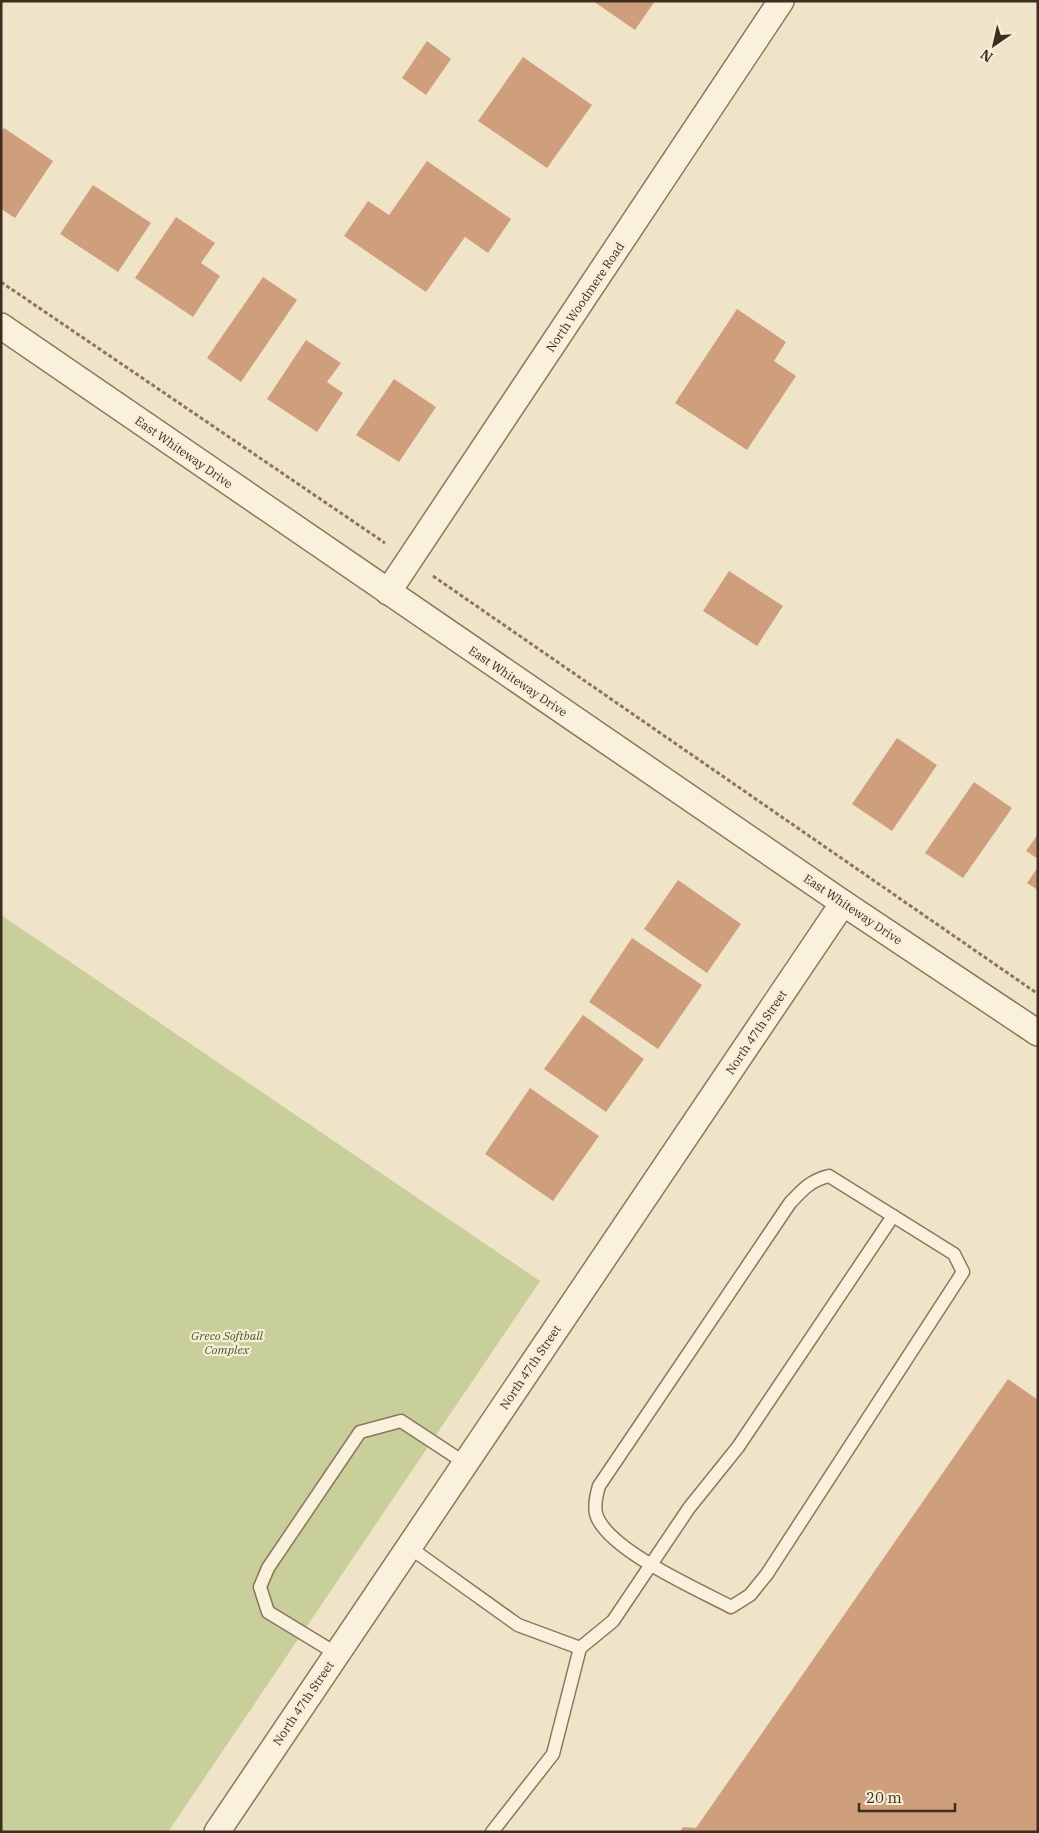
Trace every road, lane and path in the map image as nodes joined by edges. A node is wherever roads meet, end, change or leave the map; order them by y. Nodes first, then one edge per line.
1 (782, 1) edge
2 (1, 282) edge
3 (1, 326) edge
4 (409, 560) junction
5 (388, 592) junction
6 (843, 903) junction
7 (1038, 994) edge
8 (1038, 1033) edge
9 (893, 1216) junction
10 (465, 1464) junction
11 (409, 1547) junction
12 (651, 1564) junction
13 (580, 1648) junction
14 (337, 1654) junction
15 (217, 1832) edge
16 (492, 1832) edge

1 - 4 street, North Woodmere Road
2 - 4 path
3 - 5 street, East Whiteway Drive
4 - 5 street, North Woodmere Road
4 - 7 path
5 - 6 street, East Whiteway Drive
6 - 8 street, East Whiteway Drive
6 - 10 street, North 47th Street
9 - 12 lane
9 - 12 lane
9 - 12 lane
10 - 11 street, North 47th Street
10 - 14 lane
11 - 13 lane
11 - 14 street, North 47th Street
12 - 13 lane
13 - 16 lane
14 - 15 street, North 47th Street

